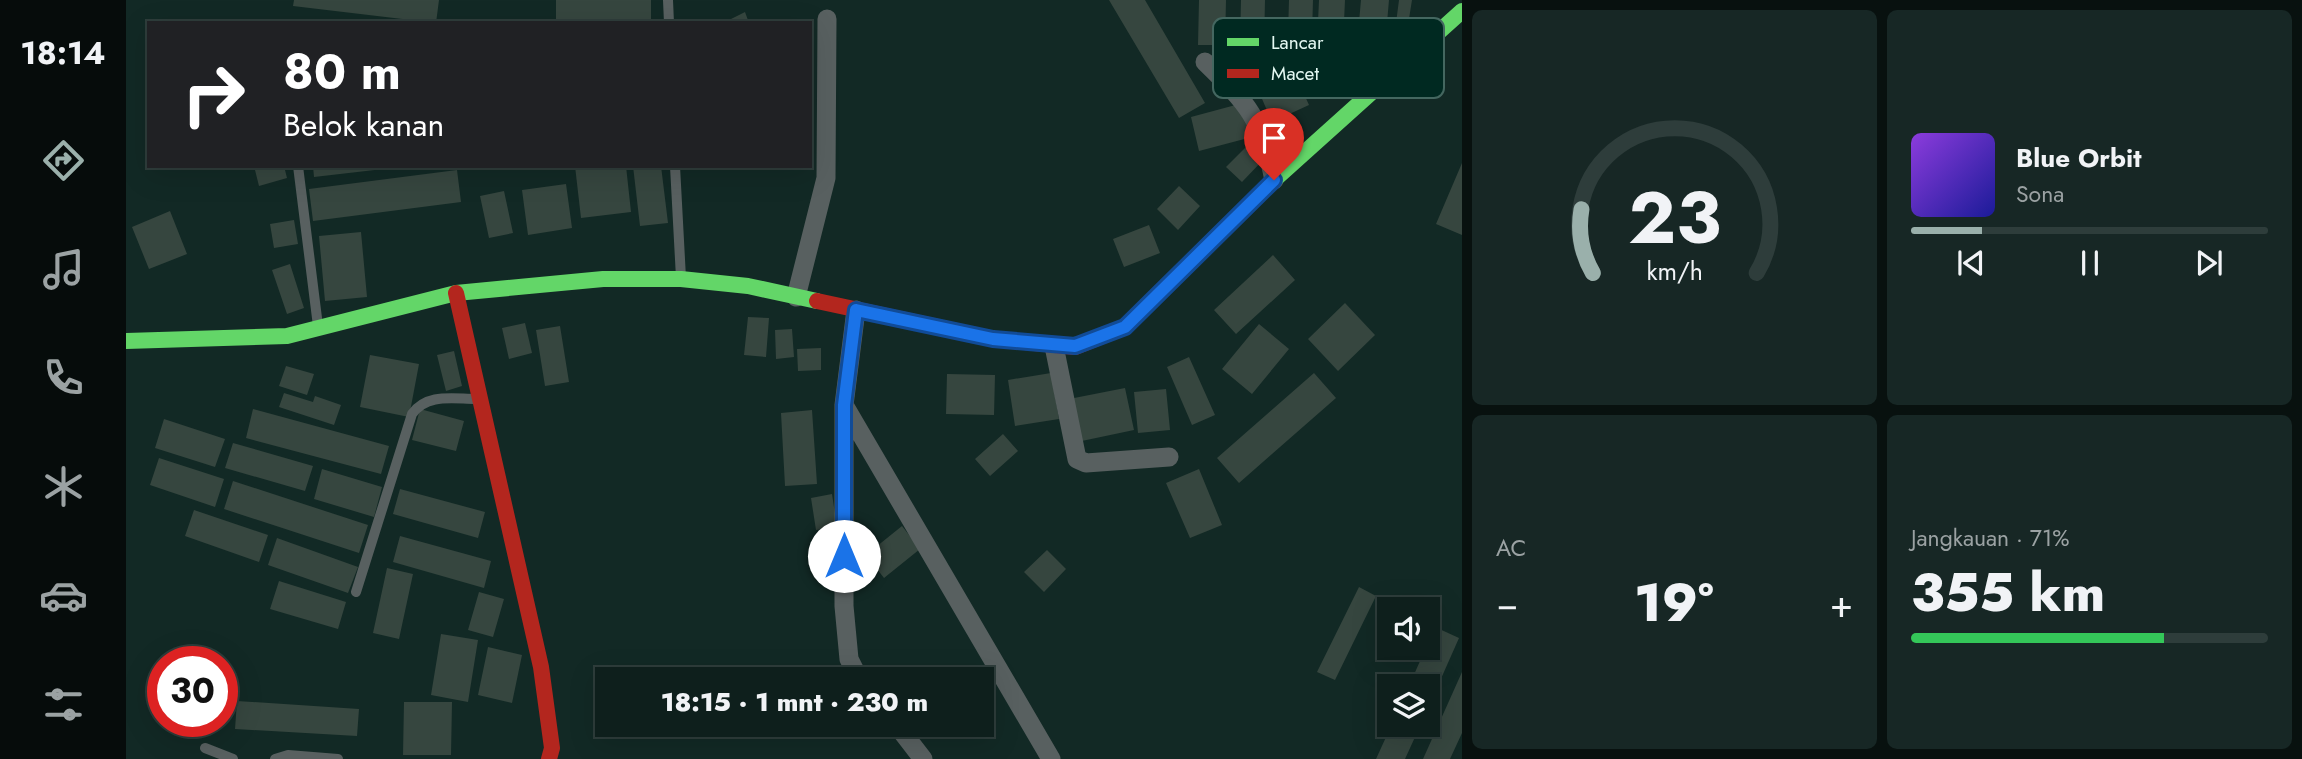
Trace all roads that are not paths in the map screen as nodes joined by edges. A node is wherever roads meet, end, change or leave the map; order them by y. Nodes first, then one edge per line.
1 (668, 0) edge
2 (1462, 10) edge
3 (827, 19) dead end
4 (669, 21) edge
5 (1444, 26) edge
6 (1205, 62) dead end
7 (1213, 71) edge
8 (1239, 98) edge
9 (1365, 98) edge
10 (298, 168) edge
11 (676, 168) edge
12 (1274, 180) junction
13 (681, 279) junction
14 (456, 293) junction
15 (796, 297) junction
16 (856, 310) junction
17 (318, 328) junction
18 (126, 341) edge
19 (1054, 346) junction
20 (480, 399) junction
21 (844, 405) junction
22 (1168, 457) dead end
23 (356, 593) dead end
24 (853, 667) edge
25 (906, 737) edge
26 (205, 748) dead end
27 (553, 755) edge
28 (233, 759) edge
29 (275, 759) edge
30 (338, 759) edge
31 (923, 759) edge
32 (1051, 759) edge

1 - 4 lane
2 - 5 street
3 - 15 street
6 - 7 street
8 - 12 street
9 - 12 street
10 - 17 lane
11 - 13 lane
12 - 19 street
13 - 14 street
13 - 15 street
14 - 17 street
14 - 20 street
15 - 16 street
16 - 19 street
16 - 21 street
17 - 18 street
19 - 22 street
20 - 23 lane
20 - 27 street
21 - 24 street
21 - 32 street
25 - 31 street
26 - 28 lane
29 - 30 lane

